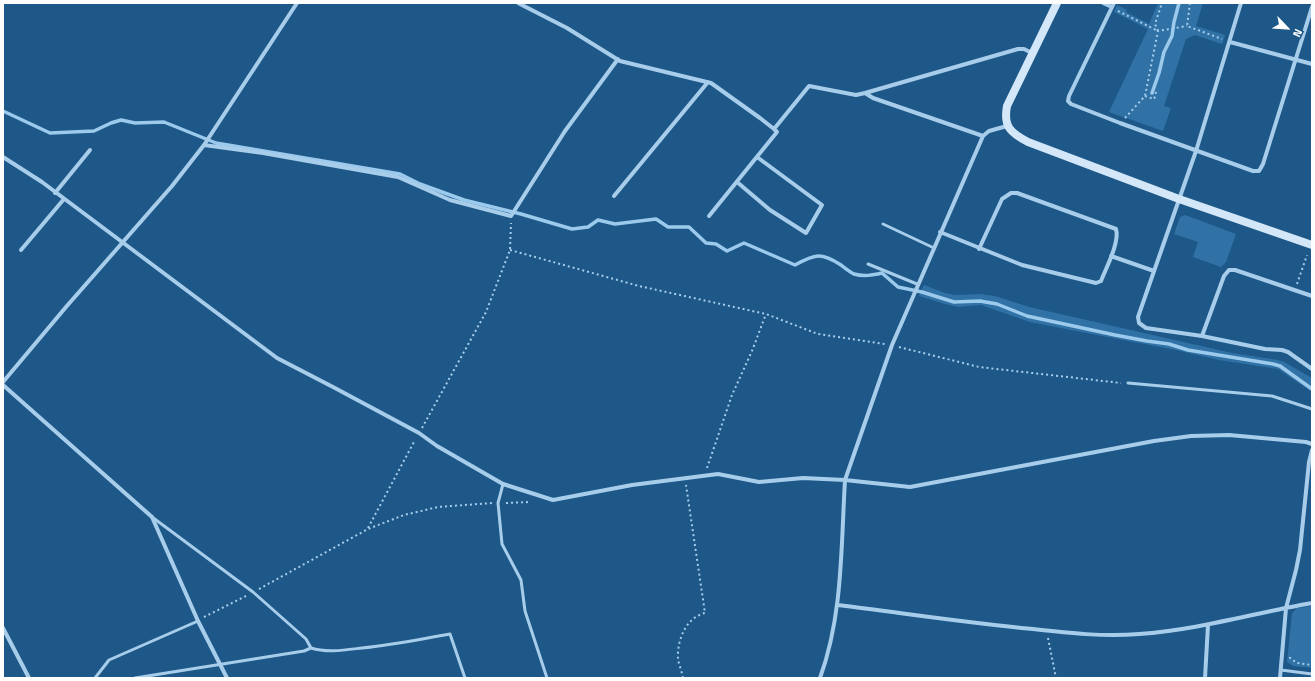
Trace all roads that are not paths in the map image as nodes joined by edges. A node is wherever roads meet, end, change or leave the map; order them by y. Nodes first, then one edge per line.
1 (297, 3) edge
2 (518, 3) edge
3 (1057, 3) edge
4 (1103, 3) edge
5 (1241, 3) edge
6 (1112, 5) edge
7 (1312, 7) edge
8 (1230, 42) junction
9 (1032, 53) junction
10 (618, 59) junction
11 (1296, 60) junction
12 (1312, 64) edge
13 (708, 82) junction
14 (865, 93) junction
15 (1007, 126) junction
16 (774, 129) junction
17 (983, 136) junction
18 (204, 144) junction
19 (90, 150) dead end
20 (1196, 151) junction
21 (3, 156) edge
22 (757, 157) junction
23 (737, 182) junction
24 (55, 193) junction
25 (614, 196) dead end
26 (64, 199) junction
27 (1179, 199) junction
28 (709, 216) dead end
29 (882, 224) dead end
30 (940, 232) junction
31 (122, 243) junction
32 (1312, 244) edge
33 (934, 248) junction
34 (979, 249) junction
35 (21, 250) dead end
36 (1111, 256) junction
37 (868, 264) dead end
38 (1154, 271) junction
39 (917, 284) junction
40 (1312, 296) edge
41 (1202, 336) junction
42 (1312, 369) edge
43 (3, 382) edge
44 (1128, 383) road end
45 (3, 385) edge
46 (1312, 409) edge
47 (1312, 444) edge
48 (1312, 450) edge
49 (845, 480) junction
50 (503, 484) junction
51 (152, 517) junction
52 (1312, 603) edge
53 (838, 604) junction
54 (1286, 608) junction
55 (198, 621) junction
56 (1208, 625) junction
57 (3, 628) edge
58 (311, 648) junction
59 (220, 664) junction
60 (1281, 670) junction
61 (1312, 674) edge
62 (29, 678) edge
63 (95, 678) edge
64 (135, 678) edge
65 (228, 678) edge
66 (465, 678) edge
67 (547, 678) edge
68 (820, 678) edge
69 (1204, 678) edge
70 (1280, 678) edge

1 - 18 street
2 - 10 street
3 - 9 street
4 - 6 street
5 - 8 street
6 - 20 street
7 - 11 street
8 - 11 street
8 - 20 street
9 - 14 street
9 - 15 street
10 - 13 street
10 - 18 street
11 - 12 street
11 - 20 street
13 - 16 street
13 - 25 street
14 - 16 street
14 - 17 street
15 - 17 street
15 - 27 street
16 - 22 street
17 - 30 street
18 - 31 street
19 - 24 street
20 - 27 street
21 - 24 street
22 - 23 street
22 - 23 street
23 - 28 street
24 - 26 street
26 - 31 street
26 - 35 street
27 - 32 street
27 - 38 street
29 - 33 lane
30 - 33 street
30 - 34 street
31 - 43 street
31 - 50 street
33 - 39 street
34 - 36 street
34 - 36 street
36 - 38 street
37 - 39 lane
38 - 41 street
39 - 49 street
40 - 41 street
41 - 42 street
44 - 46 lane
45 - 51 street
47 - 49 street
48 - 54 street
49 - 50 street
49 - 53 street
50 - 67 lane
51 - 55 street
51 - 58 lane
52 - 54 street
53 - 56 street
53 - 68 street
54 - 56 street
54 - 60 street
55 - 59 street
55 - 63 lane
56 - 69 street
57 - 62 street
58 - 59 lane
58 - 66 lane
59 - 64 lane
59 - 65 street
60 - 61 lane
60 - 70 street

